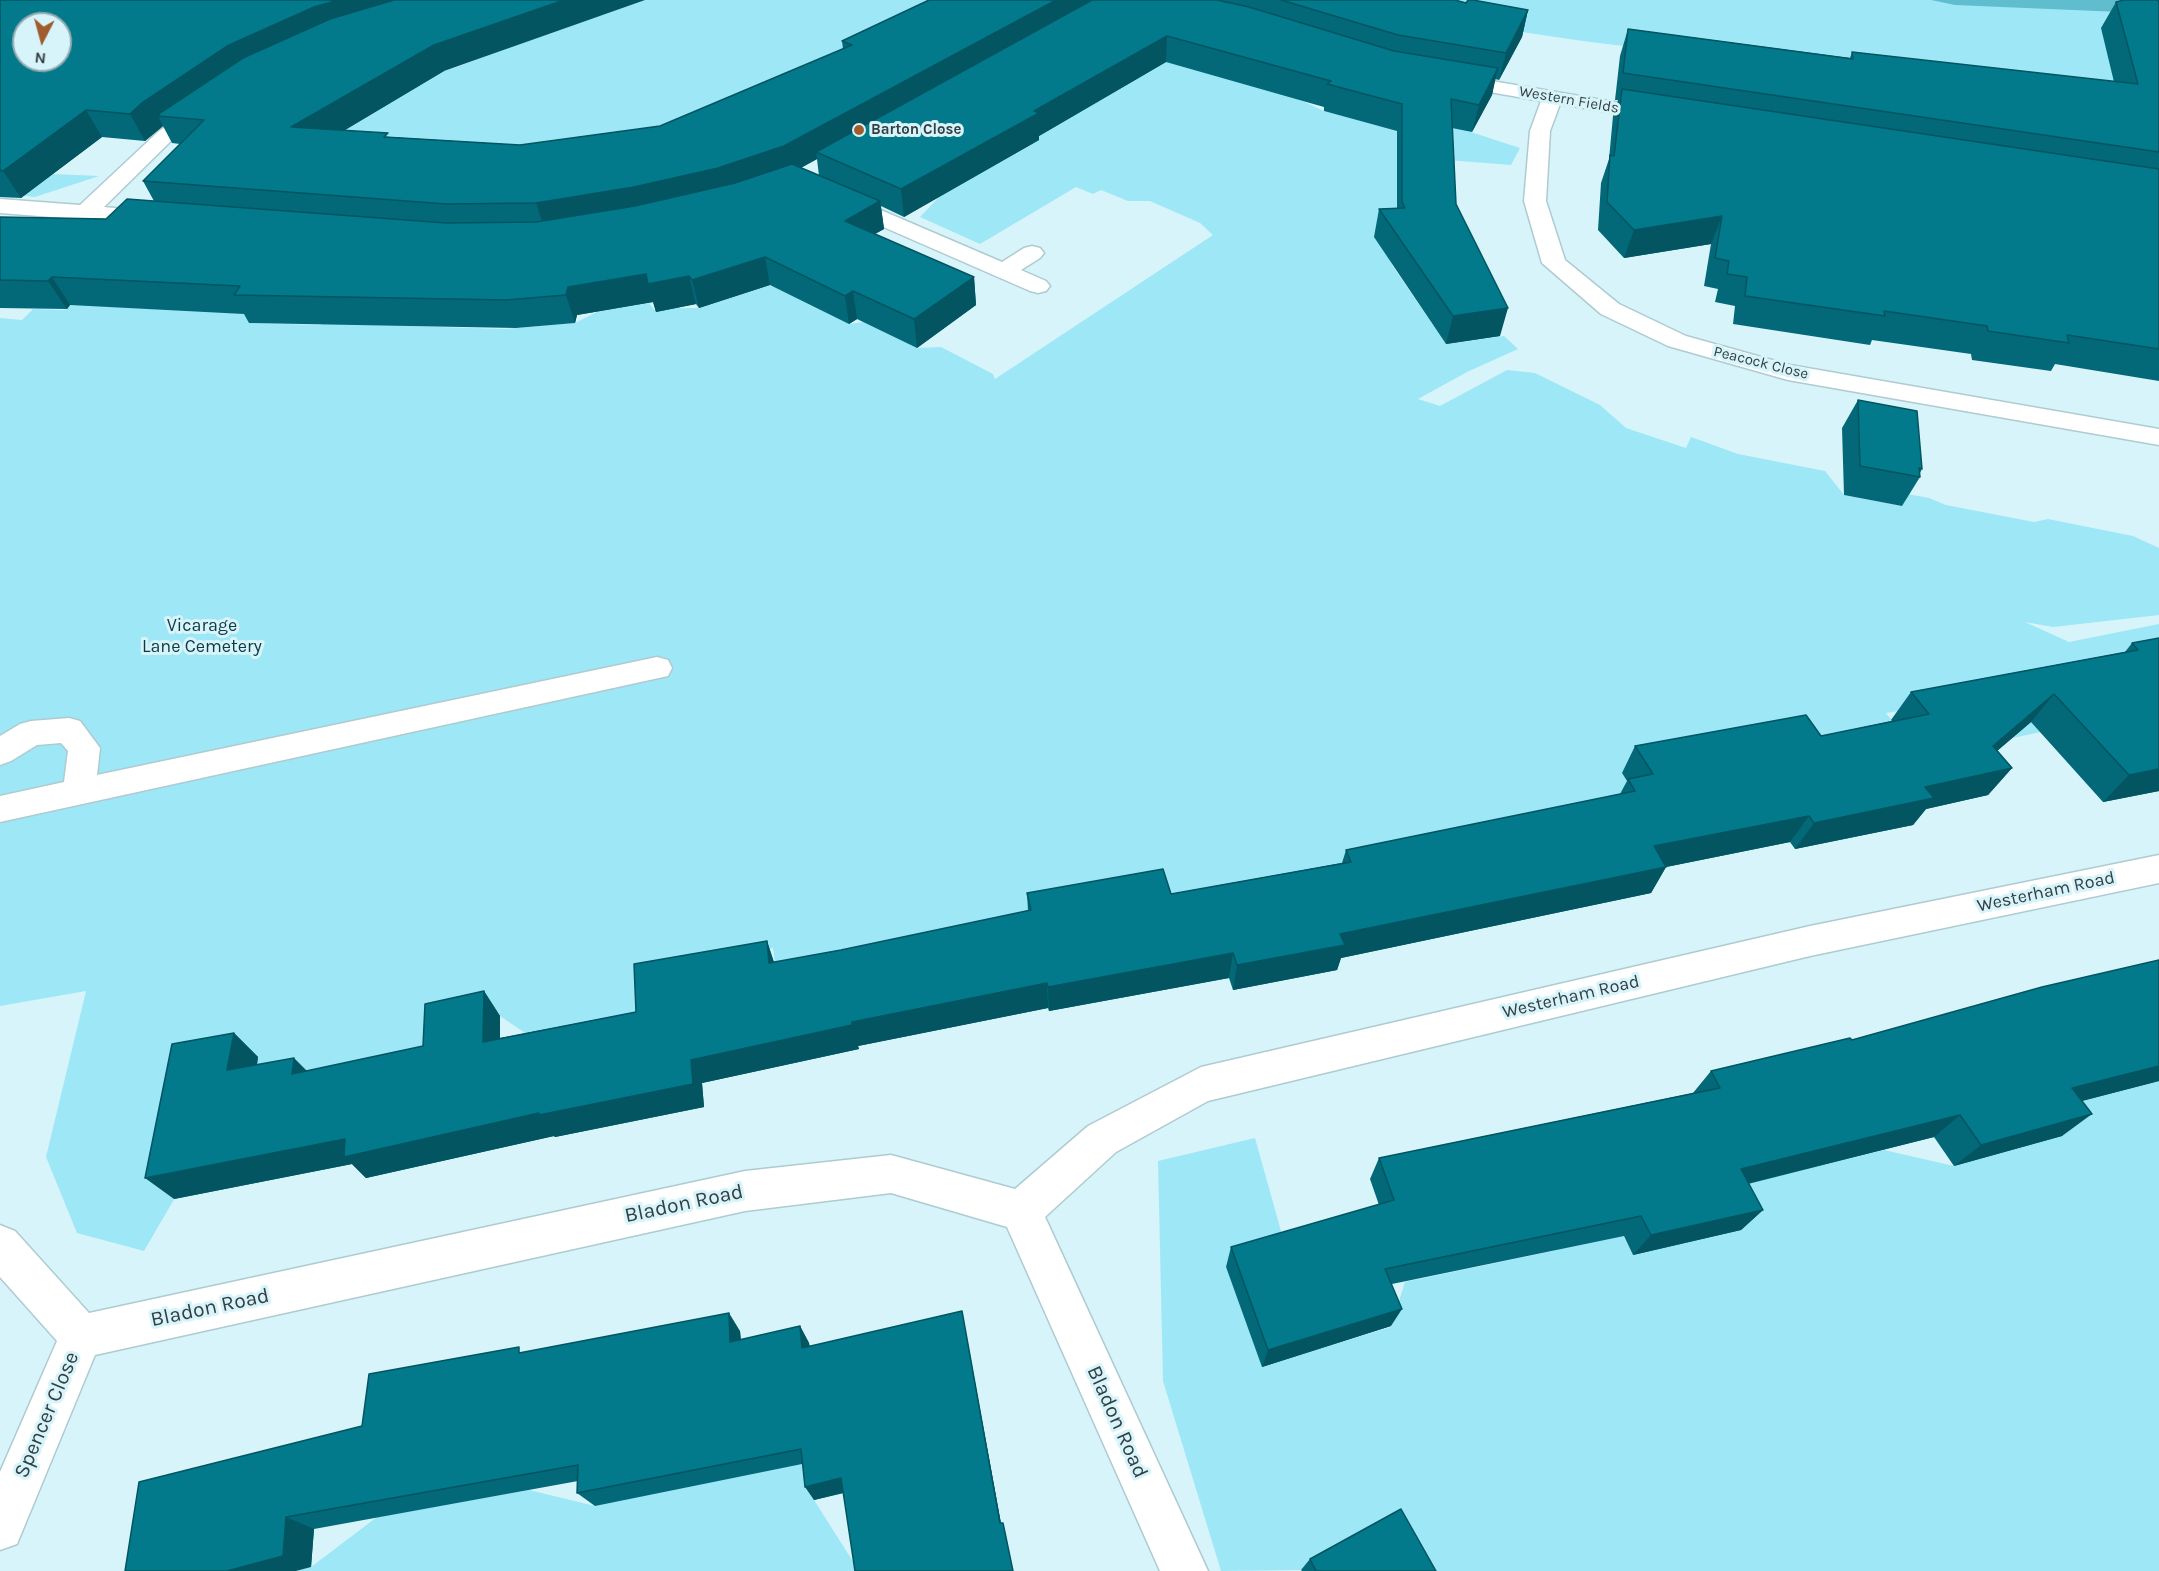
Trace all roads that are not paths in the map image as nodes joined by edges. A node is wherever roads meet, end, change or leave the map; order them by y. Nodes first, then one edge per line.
1 (1436, 77) edge
2 (220, 98) edge
3 (1552, 98) junction
4 (1680, 118) edge
5 (820, 191) edge
6 (0, 206) edge
7 (86, 212) junction
8 (174, 220) edge
9 (1032, 253) dead end
10 (1004, 271) junction
11 (1038, 286) dead end
12 (2159, 437) edge
13 (657, 668) dead end
14 (0, 752) edge
15 (79, 792) junction
16 (0, 808) edge
17 (2159, 868) edge
18 (1021, 1211) junction
19 (0, 1246) edge
20 (81, 1336) junction
21 (0, 1527) edge
22 (1184, 1571) edge

1 - 3 street, Western Fields
2 - 7 street
3 - 4 street, Western Fields
3 - 12 street, Peacock Close
5 - 10 street
6 - 7 street
7 - 8 street
9 - 10 street
10 - 11 street
13 - 15 street
14 - 15 street
15 - 16 street
17 - 18 street, Westerham Road
18 - 20 street, Bladon Road
18 - 22 street, Bladon Road
19 - 20 street
20 - 21 street, Spencer Close

